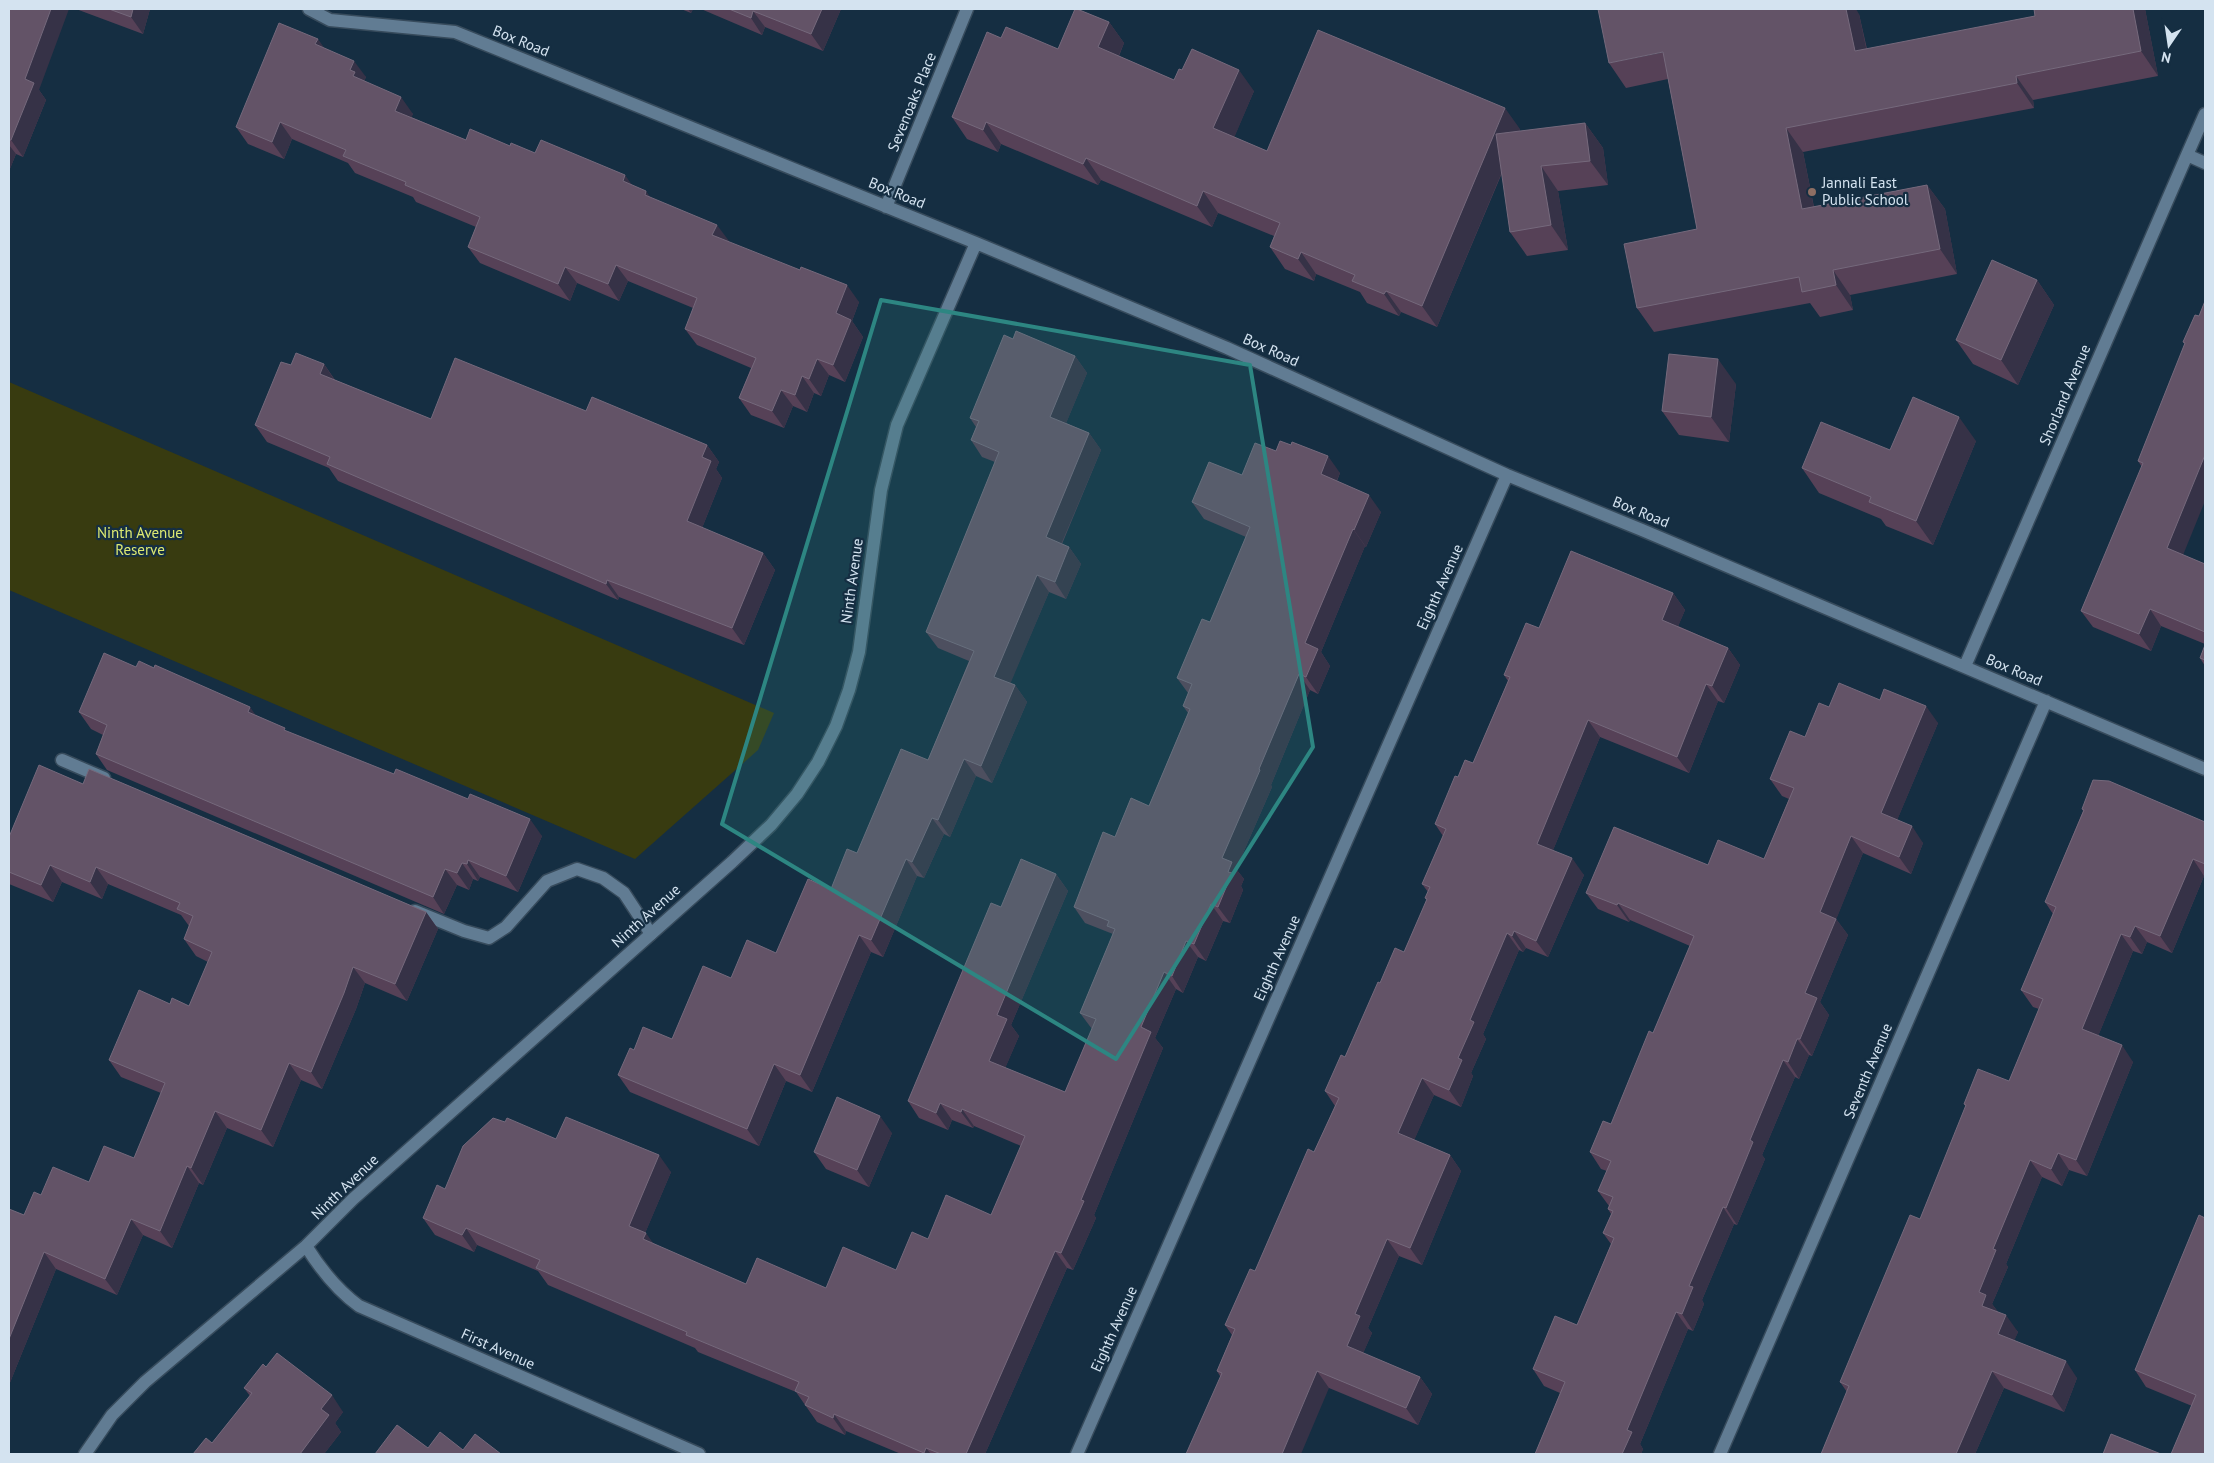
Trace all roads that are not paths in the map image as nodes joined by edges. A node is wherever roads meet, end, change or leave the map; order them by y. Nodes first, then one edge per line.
1 (309, 9) edge
2 (967, 9) edge
3 (2205, 114) edge
4 (2188, 155) junction
5 (2205, 163) edge
6 (886, 207) junction
7 (976, 243) junction
8 (1506, 475) junction
9 (1965, 666) junction
10 (2046, 701) junction
11 (62, 760) dead end
12 (2205, 769) edge
13 (116, 784) edge
14 (400, 904) edge
15 (651, 934) junction
16 (306, 1246) junction
17 (85, 1454) edge
18 (699, 1454) edge
19 (1077, 1454) edge
20 (1720, 1454) edge

1 - 6 street, Box Road
2 - 6 street, Sevenoaks Place
3 - 4 street, Shorland Avenue
4 - 5 street
4 - 9 street, Shorland Avenue
6 - 7 street, Box Road
7 - 8 street, Box Road
7 - 15 street, Ninth Avenue
8 - 9 street, Box Road
8 - 19 street, Eighth Avenue
9 - 10 street, Box Road
10 - 12 street, Box Road
10 - 20 street, Seventh Avenue
11 - 13 street
14 - 15 street
15 - 16 street, Ninth Avenue
16 - 17 street, Ninth Avenue
16 - 18 street, First Avenue

